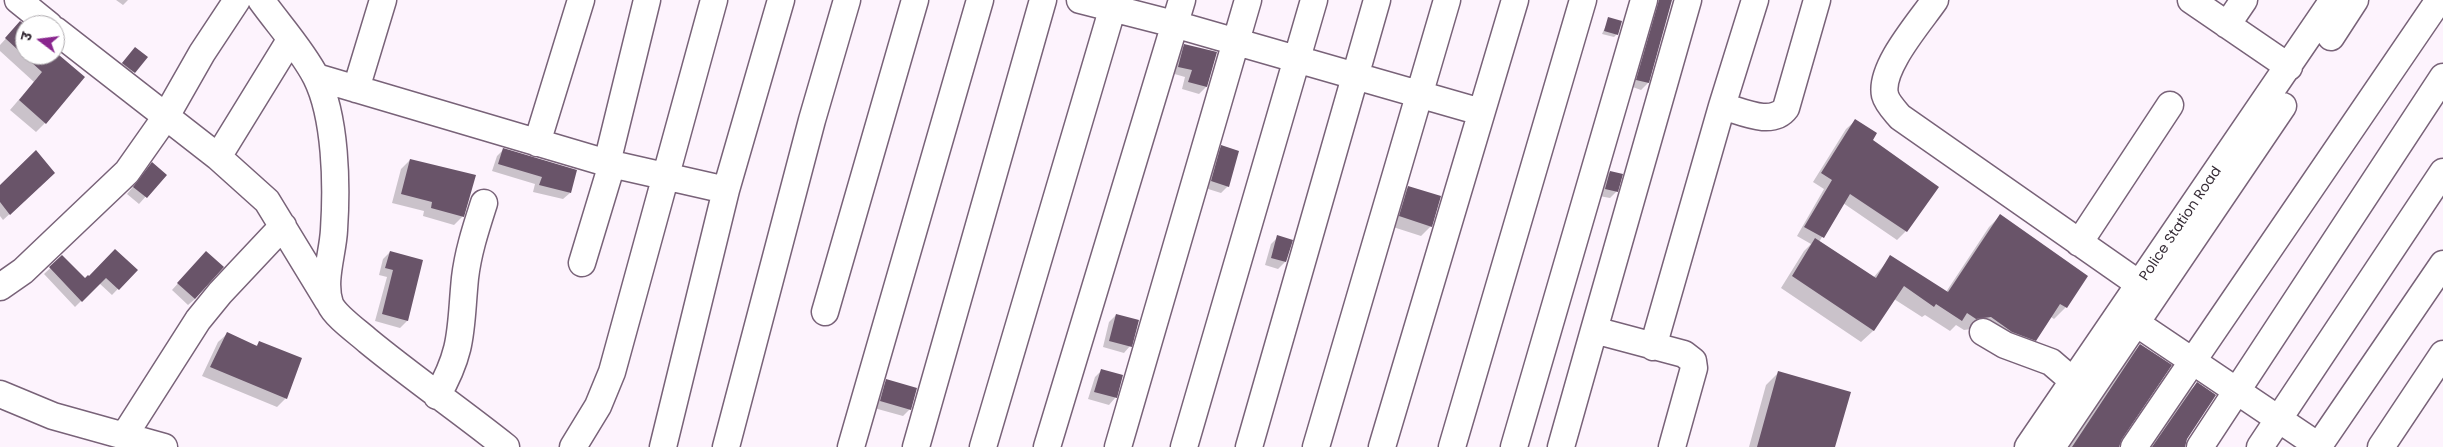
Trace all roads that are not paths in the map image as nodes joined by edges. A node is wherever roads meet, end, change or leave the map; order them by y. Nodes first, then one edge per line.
1 (18, 0) edge
2 (237, 0) edge
3 (261, 0) edge
4 (383, 0) edge
5 (581, 0) edge
6 (647, 0) edge
7 (714, 0) edge
8 (781, 0) edge
9 (847, 0) edge
10 (915, 0) edge
11 (980, 0) edge
12 (1043, 0) edge
13 (1080, 0) edge
14 (1182, 0) edge
15 (1248, 0) edge
16 (1314, 0) edge
17 (1376, 0) edge
18 (1447, 0) edge
19 (1514, 0) edge
20 (1583, 0) edge
21 (1644, 0) edge
22 (1688, 0) edge
23 (1755, 0) edge
24 (1817, 0) edge
25 (1935, 0) edge
26 (2191, 0) edge
27 (2244, 0) edge
28 (2333, 0) edge
29 (2355, 0) edge
30 (2439, 0) edge
31 (1114, 4) edge
32 (37, 15) edge
33 (1174, 24) junction
34 (2227, 25) junction
35 (65, 38) edge
36 (290, 40) junction
37 (1235, 44) junction
38 (1296, 61) junction
39 (2288, 66) junction
40 (1354, 76) junction
41 (316, 77) junction
42 (2443, 77) edge
43 (356, 90) junction
44 (1418, 95) junction
45 (2170, 105) dead end
46 (1722, 106) junction
47 (1481, 112) junction
48 (165, 118) junction
49 (537, 143) junction
50 (218, 157) junction
51 (610, 164) junction
52 (2443, 172) edge
53 (667, 176) junction
54 (726, 190) junction
55 (484, 203) dead end
56 (283, 226) junction
57 (2079, 243) junction
58 (582, 263) dead end
59 (2443, 264) edge
60 (2139, 284) junction
61 (0, 287) edge
62 (331, 306) junction
63 (825, 312) dead end
64 (2136, 323) junction
65 (1594, 330) junction
66 (1983, 332) dead end
67 (1653, 347) junction
68 (2443, 354) edge
69 (2193, 362) junction
70 (2073, 381) junction
71 (2238, 392) junction
72 (0, 394) edge
73 (437, 396) junction
74 (2279, 419) junction
75 (124, 436) junction
76 (164, 447) edge
77 (506, 447) edge
78 (573, 447) edge
79 (663, 447) edge
80 (726, 447) edge
81 (851, 447) edge
82 (916, 447) edge
83 (983, 447) edge
84 (1047, 447) edge
85 (1118, 447) edge
86 (1184, 447) edge
87 (1249, 447) edge
88 (1316, 447) edge
89 (1382, 447) edge
90 (1452, 447) edge
91 (1514, 447) edge
92 (1561, 447) edge
93 (1672, 447) edge
94 (2028, 447) edge
95 (2052, 447) edge
96 (2134, 447) edge
97 (2200, 447) edge
98 (2260, 447) edge
99 (2319, 447) edge
100 (2381, 447) edge

1 - 32 street
2 - 48 street
3 - 36 street
4 - 43 street
5 - 49 street
6 - 51 street
7 - 53 street
8 - 54 street
9 - 80 street
10 - 63 street
11 - 81 street
12 - 82 street
13 - 31 street
14 - 33 street
15 - 37 street
16 - 38 street
17 - 40 street
18 - 44 street
19 - 47 street
20 - 90 street
21 - 91 street
22 - 65 street
23 - 46 street
24 - 46 street
25 - 57 street
26 - 34 street
27 - 34 street
28 - 39 street, Police Station Road
29 - 64 street, Police Station Road
30 - 69 street
31 - 33 street
31 - 83 street
33 - 37 street
33 - 84 street
34 - 39 street
35 - 48 street
36 - 41 street
36 - 50 street
37 - 38 street
37 - 85 street
38 - 40 street
38 - 86 street
39 - 60 street, Police Station Road
40 - 44 street
40 - 87 street
41 - 43 street
41 - 62 street
42 - 71 street
43 - 49 street
44 - 47 street
44 - 88 street
45 - 57 street
46 - 67 street
47 - 89 street
48 - 50 street
48 - 61 street
49 - 51 street
50 - 56 street
51 - 53 street
51 - 58 street
52 - 74 street
53 - 54 street
53 - 78 street
54 - 79 street
55 - 73 street
56 - 62 street
56 - 75 street
57 - 60 street
59 - 99 street
60 - 70 street, Police Station Road
62 - 73 street
64 - 69 street
64 - 95 street, Police Station Road
65 - 67 street
65 - 92 street
66 - 70 street
67 - 93 street
68 - 100 street
69 - 71 street
69 - 96 street
70 - 94 street, Police Station Road
71 - 74 street
71 - 97 street
72 - 75 street
73 - 77 street
74 - 98 street
74 - 99 street
75 - 76 street

